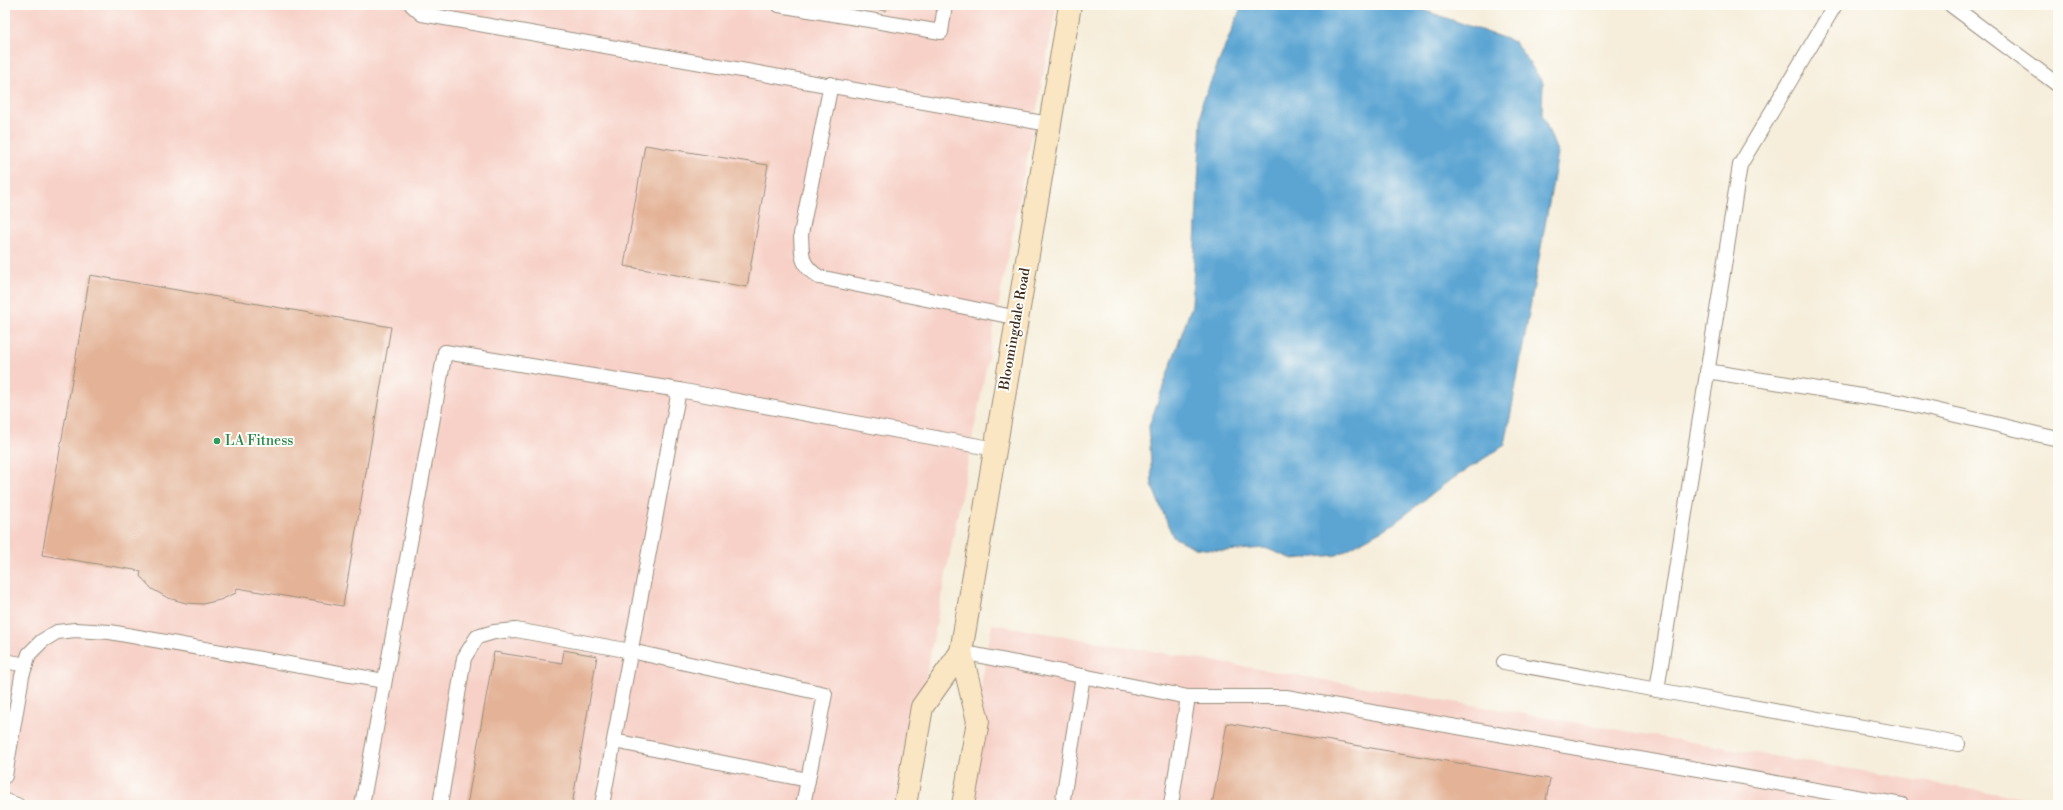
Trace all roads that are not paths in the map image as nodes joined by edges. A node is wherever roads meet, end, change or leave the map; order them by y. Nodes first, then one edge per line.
1 (412, 5) edge
2 (778, 5) edge
3 (945, 5) edge
4 (1070, 5) edge
5 (1835, 5) edge
6 (1951, 5) edge
7 (831, 84) junction
8 (2058, 85) edge
9 (1049, 124) junction
10 (1018, 318) junction
11 (1707, 371) junction
12 (679, 390) junction
13 (2058, 439) edge
14 (995, 449) junction
15 (631, 650) junction
16 (961, 652) junction
17 (5, 661) edge
18 (1504, 662) dead end
19 (26, 665) junction
20 (1083, 676) junction
21 (384, 681) junction
22 (1657, 690) junction
23 (1188, 697) junction
24 (614, 741) junction
25 (1958, 744) dead end
26 (5, 776) edge
27 (808, 780) junction
28 (5, 801) edge
29 (17, 805) edge
30 (362, 805) edge
31 (440, 805) edge
32 (602, 805) edge
33 (804, 805) edge
34 (905, 805) edge
35 (963, 805) edge
36 (1062, 805) edge
37 (1171, 805) edge
38 (1902, 805) edge

1 - 7 lane
2 - 3 lane
4 - 9 main road, Bloomingdale Road
5 - 11 lane
6 - 8 lane
7 - 9 lane
7 - 10 lane
9 - 10 main road, Bloomingdale Road
10 - 14 main road, Bloomingdale Road
11 - 13 lane
11 - 22 lane
12 - 14 lane
12 - 15 lane
12 - 21 lane
14 - 16 main road, Bloomingdale Road
15 - 24 lane
15 - 27 lane
15 - 31 lane
16 - 20 lane
16 - 34 main road, Bloomingdale Road
16 - 35 main road, Bloomingdale Road
17 - 19 lane
18 - 22 lane
19 - 21 lane
19 - 26 lane
20 - 23 lane
20 - 36 lane
21 - 30 lane
22 - 25 lane
23 - 37 lane
23 - 38 lane
24 - 27 lane
24 - 32 lane
27 - 33 lane
28 - 29 lane

